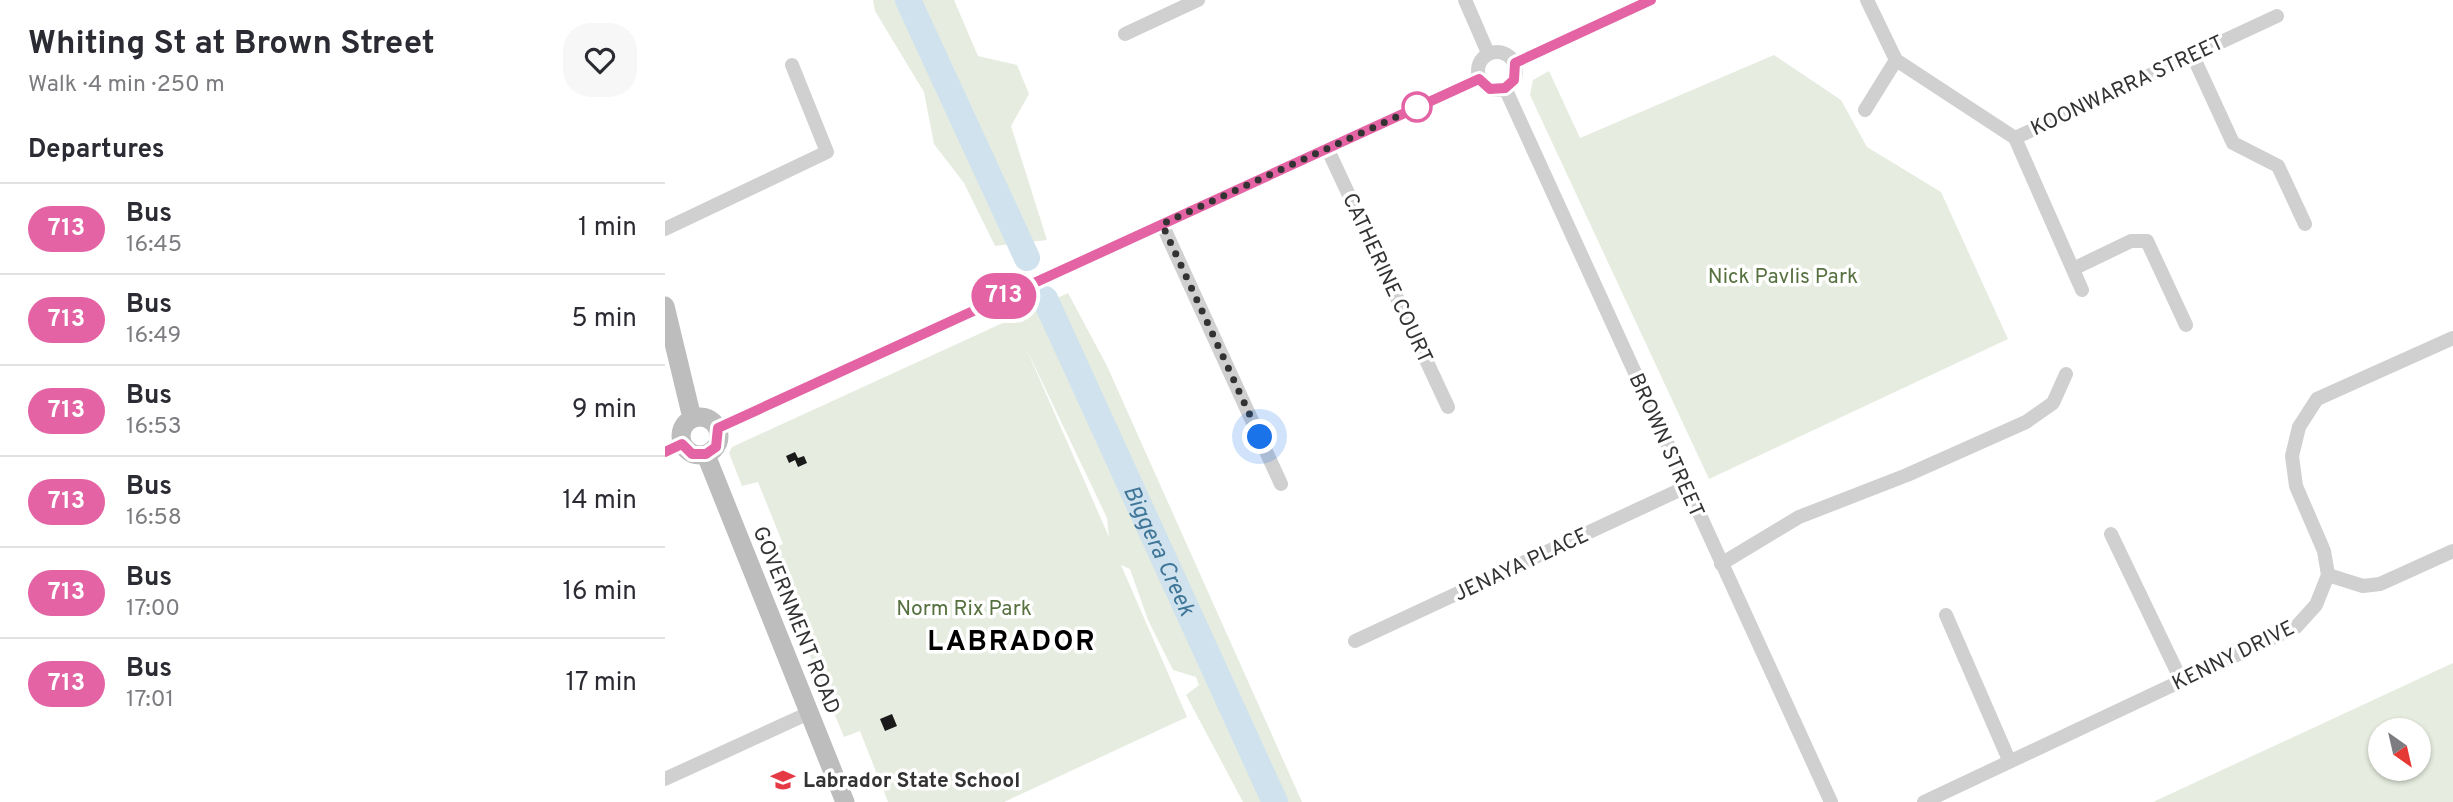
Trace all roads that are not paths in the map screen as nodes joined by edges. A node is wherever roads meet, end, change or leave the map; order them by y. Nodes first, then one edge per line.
1 (1198, 0) edge
2 (1465, 0) edge
3 (1651, 0) edge
4 (1867, 0) edge
5 (2277, 16) dead end
6 (1125, 34) dead end
7 (1488, 53) junction
8 (2192, 54) junction
9 (1896, 60) junction
10 (1515, 63) junction
11 (792, 65) dead end
12 (1479, 79) junction
13 (1505, 88) junction
14 (1865, 110) dead end
15 (2015, 138) junction
16 (1327, 148) junction
17 (1162, 224) junction
18 (2305, 225) dead end
19 (665, 229) edge
20 (2073, 269) junction
21 (2082, 289) dead end
22 (665, 306) edge
23 (2186, 325) dead end
24 (2453, 338) edge
25 (2066, 374) dead end
26 (1448, 407) dead end
27 (692, 418) junction
28 (718, 428) junction
29 (673, 448) edge
30 (706, 454) junction
31 (1281, 484) dead end
32 (1686, 487) junction
33 (2111, 534) dead end
34 (2453, 551) edge
35 (1721, 564) junction
36 (2328, 575) junction
37 (1946, 615) dead end
38 (1355, 640) dead end
39 (2181, 680) junction
40 (809, 713) junction
41 (2009, 760) junction
42 (665, 779) edge
43 (845, 802) edge
44 (1831, 802) edge
45 (1924, 802) edge

1 - 6 street
2 - 7 street
3 - 10 street
4 - 9 street
5 - 8 street, KOONWARRA STREET
7 - 10 street
7 - 12 street
8 - 15 street, KOONWARRA STREET
8 - 18 street
9 - 14 street
9 - 15 street, KOONWARRA STREET
10 - 13 street
11 - 19 street
12 - 13 street
12 - 16 street
13 - 32 street, BROWN STREET
15 - 20 street
16 - 17 street
16 - 26 street, CATHERINE COURT
17 - 28 street
17 - 31 street
20 - 21 street
20 - 23 street
22 - 27 main road
24 - 36 street
25 - 35 street
27 - 28 main road
27 - 29 main road
28 - 30 main road
29 - 30 main road
30 - 40 main road, GOVERNMENT ROAD
32 - 35 street, BROWN STREET
32 - 38 street, JENAYA PLACE
33 - 39 street
34 - 36 street
35 - 44 street, BROWN STREET
36 - 39 street, KENNY DRIVE
37 - 41 street
39 - 41 street, KENNY DRIVE
40 - 42 street
40 - 43 main road, GOVERNMENT ROAD
41 - 45 street, KENNY DRIVE

